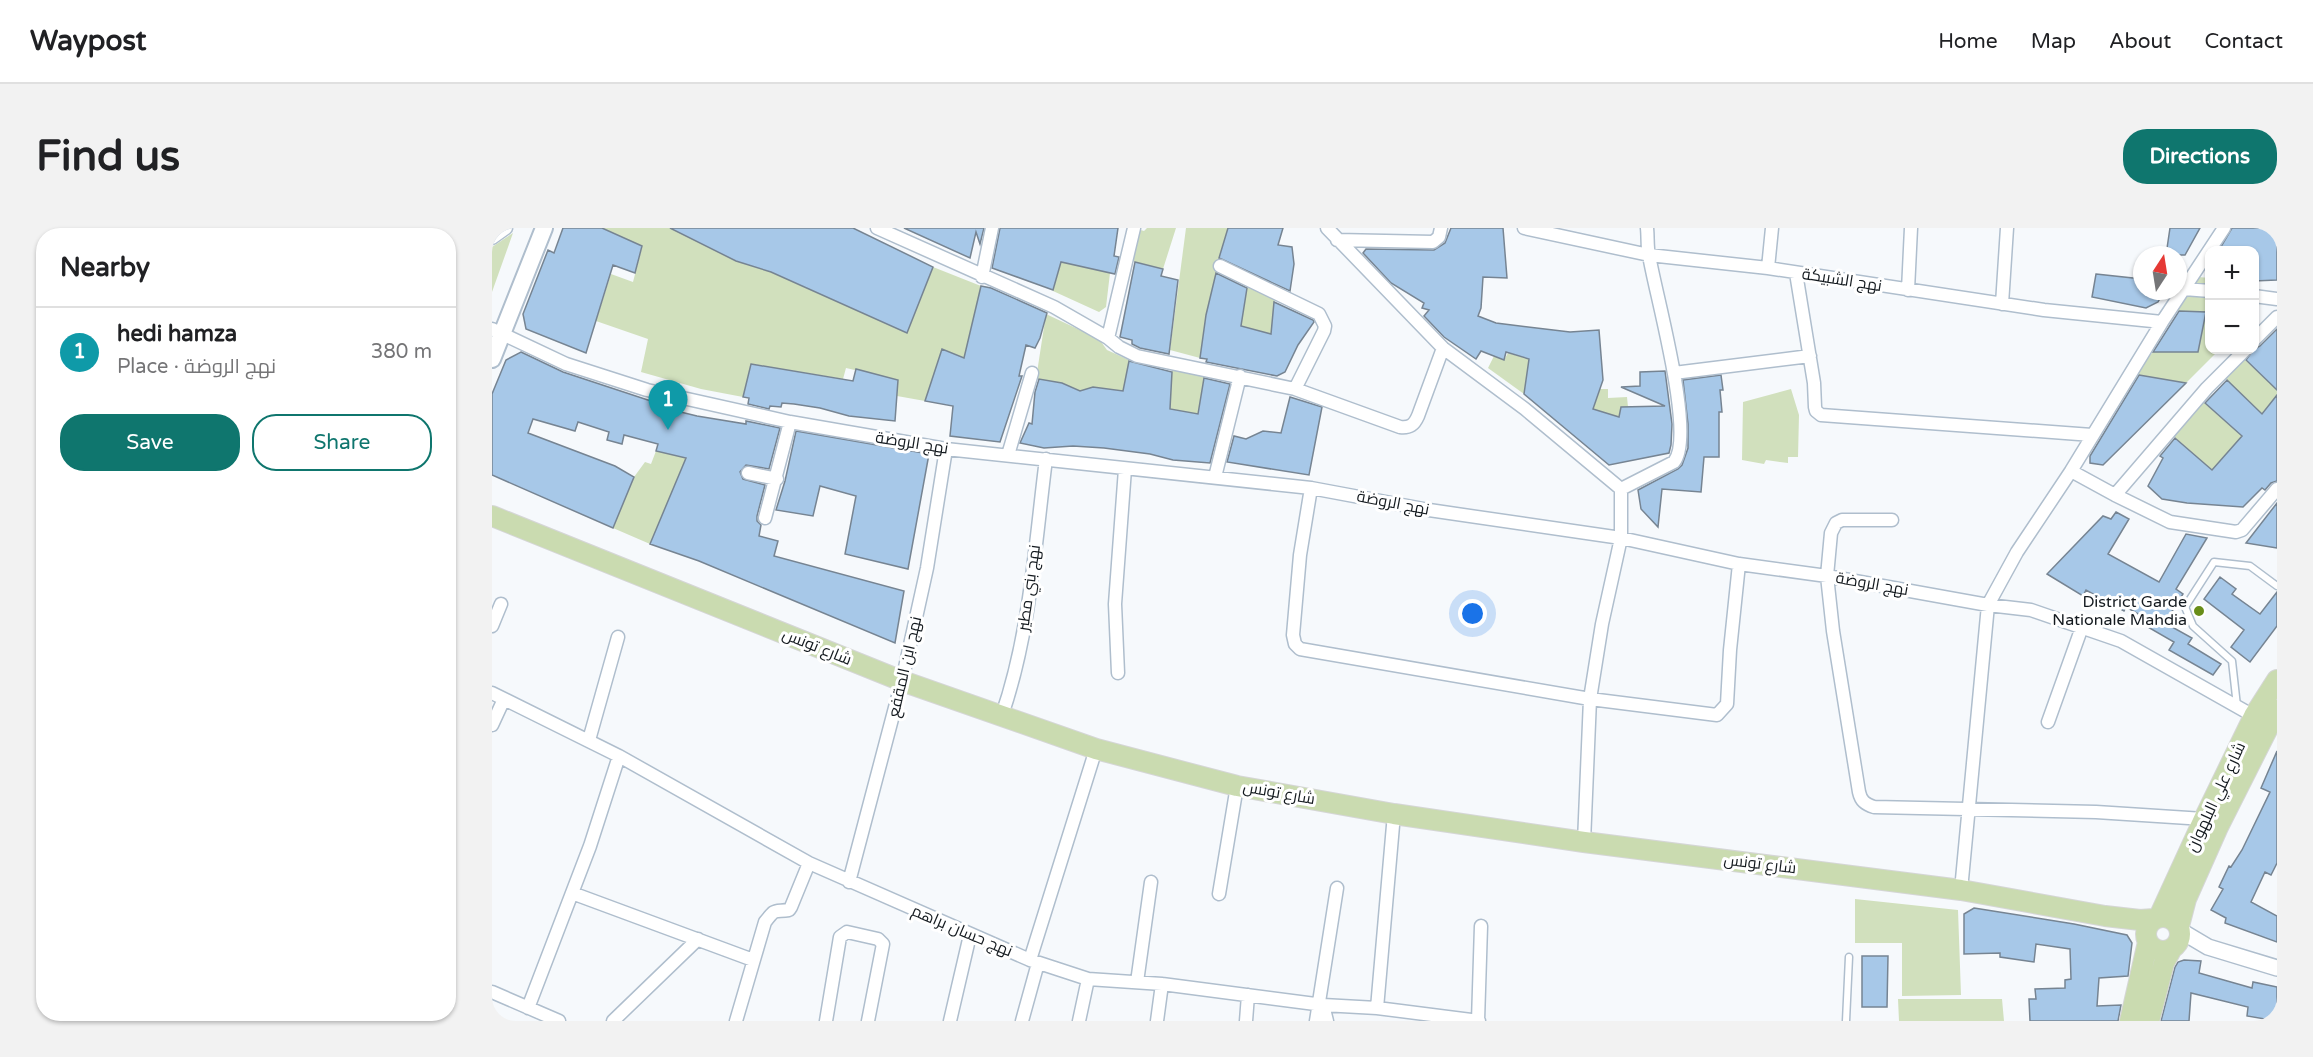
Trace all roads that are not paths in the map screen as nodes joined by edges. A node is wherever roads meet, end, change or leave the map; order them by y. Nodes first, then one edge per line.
1 (506, 228) edge
2 (544, 228) edge
3 (877, 228) edge
4 (992, 228) edge
5 (1134, 228) edge
6 (1327, 228) edge
7 (1441, 228) edge
8 (1524, 228) edge
9 (1647, 228) edge
10 (1772, 228) edge
11 (1911, 228) edge
12 (2007, 228) edge
13 (2224, 228) edge
14 (492, 238) edge
15 (1337, 240) junction
16 (1648, 255) junction
17 (1220, 266) dead end
18 (1768, 268) junction
19 (1796, 273) junction
20 (982, 277) junction
21 (2187, 284) edge
22 (2187, 289) edge
23 (1908, 290) junction
24 (2205, 291) edge
25 (2259, 297) edge
26 (2277, 299) edge
27 (2177, 300) edge
28 (2002, 304) junction
29 (2277, 317) edge
30 (2162, 322) junction
31 (497, 332) edge
32 (2259, 335) edge
33 (1108, 338) junction
34 (1443, 348) junction
35 (2241, 354) edge
36 (1810, 356) junction
37 (492, 359) edge
38 (1032, 373) dead end
39 (1674, 373) junction
40 (1240, 376) junction
41 (1295, 389) junction
42 (790, 422) junction
43 (2092, 435) junction
44 (946, 449) junction
45 (1008, 455) junction
46 (1046, 459) junction
47 (1125, 469) junction
48 (2071, 471) junction
49 (748, 473) dead end
50 (1215, 477) junction
51 (777, 479) junction
52 (1311, 488) junction
53 (1621, 489) junction
54 (2277, 489) edge
55 (2115, 495) junction
56 (492, 516) edge
57 (765, 518) dead end
58 (1892, 520) dead end
59 (1622, 538) junction
60 (1739, 564) junction
61 (1827, 576) junction
62 (2277, 586) edge
63 (501, 604) dead end
64 (1988, 605) junction
65 (492, 626) edge
66 (2082, 627) junction
67 (618, 637) dead end
68 (1118, 673) dead end
69 (2277, 680) edge
70 (902, 681) junction
71 (492, 693) edge
72 (504, 699) junction
73 (1590, 699) junction
74 (1002, 715) junction
75 (2263, 717) edge
76 (2048, 722) dead end
77 (492, 725) edge
78 (589, 740) junction
79 (1096, 749) junction
80 (619, 756) junction
81 (1237, 786) junction
82 (1969, 810) junction
83 (1394, 814) junction
84 (2204, 819) junction
85 (1584, 842) junction
86 (809, 863) junction
87 (849, 882) junction
88 (1151, 882) dead end
89 (1337, 888) dead end
90 (1961, 890) junction
91 (572, 893) junction
92 (1219, 894) dead end
93 (2105, 916) junction
94 (2157, 918) junction
95 (1481, 926) dead end
96 (970, 935) junction
97 (2177, 938) junction
98 (698, 939) junction
99 (2147, 941) junction
100 (1849, 957) dead end
101 (753, 960) junction
102 (1034, 962) junction
103 (2277, 968) edge
104 (1088, 979) junction
105 (1137, 982) junction
106 (1162, 984) junction
107 (492, 992) edge
108 (1248, 995) junction
109 (1321, 1004) junction
110 (528, 1008) junction
111 (1377, 1008) junction
112 (551, 1019) edge
113 (614, 1021) edge
114 (736, 1021) edge
115 (826, 1021) edge
116 (868, 1021) edge
117 (950, 1021) edge
118 (1022, 1021) edge
119 (1079, 1021) edge
120 (1157, 1021) edge
121 (1246, 1021) edge
122 (1316, 1021) edge
123 (1327, 1021) edge
124 (1478, 1021) edge
125 (1846, 1021) edge
126 (2130, 1021) edge
127 (2149, 1021) edge

1 - 14 street
2 - 31 main road
3 - 20 street
4 - 20 street
5 - 33 street
6 - 15 street
7 - 15 street
8 - 16 street, نهج الشبيكة
9 - 16 street
10 - 18 street
11 - 23 street
12 - 28 street
13 - 21 street
15 - 34 street
16 - 18 street, نهج الشبيكة
16 - 39 street
17 - 41 street
18 - 19 street, نهج الشبيكة
19 - 23 street, نهج الشبيكة
19 - 36 street
20 - 33 street
22 - 24 street
23 - 28 street, نهج الشبيكة
25 - 26 street
27 - 30 street
28 - 30 street, نهج الشبيكة
29 - 32 street
30 - 43 street
31 - 37 main road
31 - 42 street, نهج الروضة
33 - 40 street
34 - 41 street
34 - 53 street
35 - 55 street
36 - 39 street
36 - 43 street
38 - 45 street
39 - 53 street
40 - 41 street
40 - 50 street
42 - 44 street, نهج الروضة
42 - 51 street
43 - 48 street
44 - 45 street, نهج الروضة
44 - 70 street, نهج ابن المقفع
45 - 46 street, نهج الروضة
46 - 47 street, نهج الروضة
46 - 74 street, نهج بني مطير
47 - 50 street, نهج الروضة
47 - 68 street
48 - 55 street
48 - 64 street
49 - 51 street
50 - 52 street, نهج الروضة
51 - 57 street
52 - 59 street, نهج الروضة
52 - 73 street
53 - 59 street
54 - 55 street
56 - 70 main road, شارع تونس
58 - 61 street
59 - 60 street, نهج الروضة
59 - 73 street
60 - 61 street, نهج الروضة
60 - 73 street
61 - 64 street, نهج الروضة
61 - 82 street
62 - 75 lane
63 - 65 street
64 - 66 street, نهج الروضة
64 - 82 street
66 - 75 street, نهج الروضة
66 - 76 street
67 - 78 street
69 - 75 main road, شارع علي البلهوان
70 - 74 main road, شارع تونس
70 - 87 street, نهج ابن المقفع
71 - 72 street, نهج حسان براهم
72 - 77 street
72 - 78 street, نهج حسان براهم
73 - 85 street
74 - 79 main road, شارع تونس
75 - 84 main road, شارع علي البلهوان
75 - 97 main road, شارع علي البلهوان
78 - 80 street, نهج حسان براهم
79 - 81 main road, شارع تونس
79 - 102 street
80 - 86 street, نهج حسان براهم
80 - 91 street
81 - 83 main road, شارع تونس
81 - 92 street
82 - 84 street
82 - 90 street
83 - 85 main road, شارع تونس
83 - 111 street
84 - 94 main road, شارع علي البلهوان
85 - 90 main road, شارع تونس
86 - 87 street, نهج حسان براهم
86 - 101 street
87 - 96 street, نهج حسان براهم
88 - 105 street
89 - 109 street
90 - 93 main road, شارع تونس
91 - 98 street
91 - 110 street
93 - 94 main road, شارع تونس
93 - 99 main road, شارع تونس
94 - 97 main road
94 - 99 main road
95 - 124 street
96 - 102 street, نهج حسان براهم
96 - 117 street
97 - 99 main road
97 - 103 street
97 - 127 main road, شارع علي البلهوان
98 - 101 street
98 - 113 street
99 - 126 main road
100 - 125 lane
101 - 114 street
102 - 104 street, نهج حسان براهم
102 - 118 street
104 - 105 street, نهج حسان براهم
104 - 119 street
105 - 106 street, نهج حسان براهم
106 - 108 street, نهج حسان براهم
106 - 120 street
107 - 110 street
108 - 109 street, نهج حسان براهم
108 - 121 street
109 - 111 street, نهج حسان براهم
109 - 122 street
109 - 123 street
110 - 112 street
111 - 124 street, نهج حسان براهم
115 - 116 street

